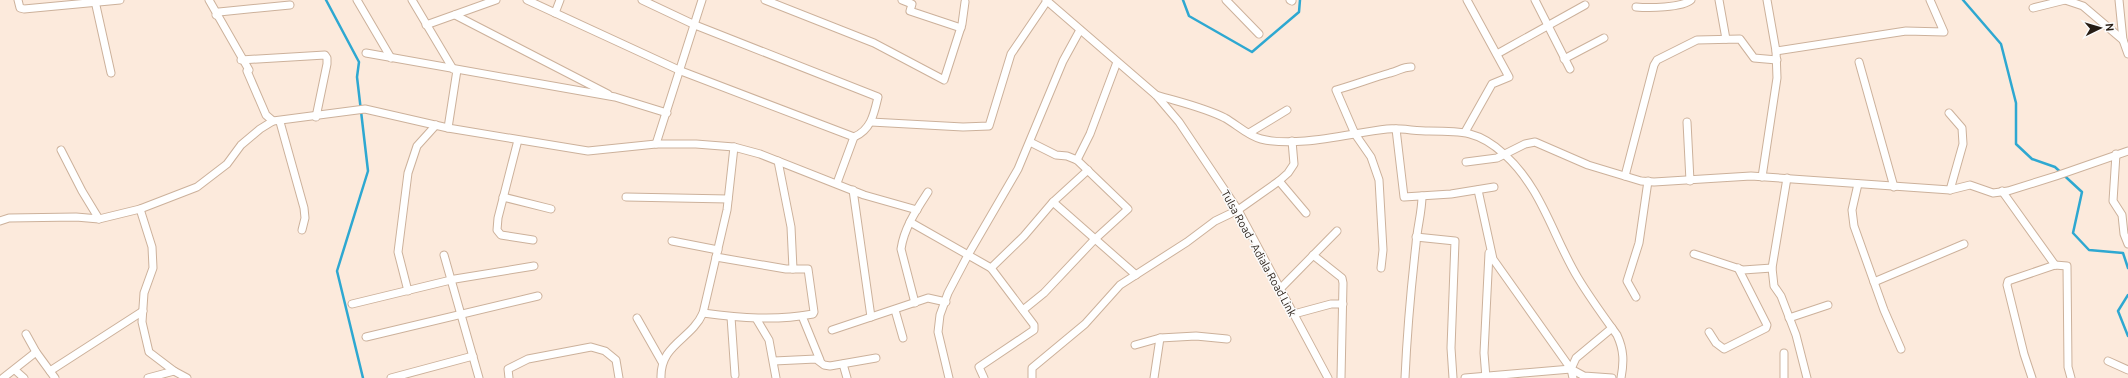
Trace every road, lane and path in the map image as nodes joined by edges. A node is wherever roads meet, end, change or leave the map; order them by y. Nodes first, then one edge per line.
1 (18, 0) edge
2 (120, 0) edge
3 (209, 0) edge
4 (357, 0) edge
5 (412, 0) edge
6 (496, 0) edge
7 (527, 0) edge
8 (560, 0) edge
9 (642, 0) edge
10 (702, 0) edge
11 (765, 0) edge
12 (902, 0) edge
13 (1047, 0) edge
14 (1057, 0) edge
15 (1226, 0) edge
16 (1467, 0) edge
17 (1535, 0) edge
18 (1691, 0) edge
19 (1719, 0) edge
20 (1767, 0) edge
21 (1930, 0) edge
22 (2065, 0) edge
23 (2119, 0) edge
24 (95, 2) junction
25 (965, 2) dead end
26 (290, 5) dead end
27 (1585, 5) dead end
28 (1636, 7) dead end
29 (2033, 8) dead end
30 (1059, 11) junction
31 (555, 13) junction
32 (216, 15) junction
33 (455, 15) junction
34 (426, 25) junction
35 (696, 25) junction
36 (1548, 26) junction
37 (961, 28) junction
38 (1080, 30) junction
39 (1259, 34) dead end
40 (1604, 38) dead end
41 (1726, 39) junction
42 (2123, 40) junction
43 (1776, 51) junction
44 (366, 53) dead end
45 (1497, 54) junction
46 (2128, 54) edge
47 (391, 58) junction
48 (1564, 59) junction
49 (241, 60) junction
50 (1777, 60) junction
51 (1117, 62) junction
52 (1859, 62) dead end
53 (1411, 67) dead end
54 (455, 69) junction
55 (1570, 69) dead end
56 (680, 71) junction
57 (111, 73) dead end
58 (1156, 95) junction
59 (615, 97) junction
60 (1288, 110) dead end
61 (667, 113) junction
62 (1949, 113) dead end
63 (316, 117) junction
64 (276, 122) junction
65 (871, 122) junction
66 (1687, 122) dead end
67 (436, 125) junction
68 (448, 128) junction
69 (1396, 129) junction
70 (1465, 132) junction
71 (1248, 133) junction
72 (1355, 134) junction
73 (854, 137) junction
74 (518, 140) junction
75 (1292, 141) junction
76 (1030, 142) junction
77 (656, 144) junction
78 (734, 148) junction
79 (2127, 149) edge
80 (61, 150) dead end
81 (1505, 154) junction
82 (2116, 154) junction
83 (1076, 160) junction
84 (778, 161) junction
85 (1466, 162) dead end
86 (1088, 170) junction
87 (1625, 176) junction
88 (1762, 177) junction
89 (1787, 178) junction
90 (1279, 181) junction
91 (1690, 181) junction
92 (1648, 182) junction
93 (837, 183) junction
94 (1858, 184) junction
95 (1494, 187) dead end
96 (1894, 187) junction
97 (853, 190) junction
98 (1478, 190) junction
99 (1950, 190) junction
100 (2002, 191) junction
101 (928, 192) dead end
102 (1422, 196) junction
103 (503, 197) junction
104 (626, 197) dead end
105 (728, 199) junction
106 (1052, 202) junction
107 (140, 209) junction
108 (551, 209) dead end
109 (917, 210) junction
110 (1238, 210) junction
111 (1306, 213) dead end
112 (99, 219) junction
113 (0, 221) edge
114 (910, 222) junction
115 (302, 230) dead end
116 (1337, 231) dead end
117 (1416, 237) junction
118 (533, 240) dead end
119 (1094, 240) junction
120 (672, 241) dead end
121 (1964, 244) dead end
122 (2128, 244) edge
123 (1489, 248) junction
124 (717, 253) junction
125 (1694, 254) dead end
126 (444, 255) dead end
127 (968, 255) junction
128 (1313, 255) junction
129 (2055, 265) junction
130 (534, 266) dead end
131 (991, 268) junction
132 (1381, 268) dead end
133 (1738, 268) junction
134 (1772, 268) junction
135 (793, 269) junction
136 (1136, 275) junction
137 (451, 280) junction
138 (1874, 282) junction
139 (1280, 289) junction
140 (408, 291) junction
141 (538, 296) dead end
142 (1636, 296) dead end
143 (946, 302) junction
144 (915, 303) junction
145 (352, 304) dead end
146 (1343, 304) junction
147 (1828, 305) dead end
148 (895, 310) junction
149 (1023, 310) junction
150 (143, 311) junction
151 (703, 313) junction
152 (460, 314) junction
153 (1294, 314) junction
154 (802, 316) junction
155 (870, 316) junction
156 (731, 317) junction
157 (637, 318) dead end
158 (1789, 318) junction
159 (757, 320) junction
160 (1612, 328) junction
161 (832, 330) dead end
162 (1709, 332) dead end
163 (26, 334) dead end
164 (366, 337) dead end
165 (903, 338) dead end
166 (1160, 338) junction
167 (1227, 339) dead end
168 (1135, 345) dead end
169 (1901, 349) dead end
170 (36, 352) junction
171 (1784, 353) dead end
172 (472, 356) junction
173 (876, 358) dead end
174 (820, 360) junction
175 (774, 361) junction
176 (2108, 361) dead end
177 (662, 362) junction
178 (844, 364) junction
179 (1571, 369) junction
180 (15, 370) junction
181 (2128, 370) edge
182 (50, 371) junction
183 (174, 371) junction
184 (735, 375) dead end
185 (1533, 375) edge
186 (1486, 376) edge
187 (3, 378) edge
188 (24, 378) edge
189 (55, 378) edge
190 (148, 378) edge
191 (187, 378) edge
192 (391, 378) edge
193 (479, 378) edge
194 (509, 378) edge
195 (619, 378) edge
196 (661, 378) edge
197 (776, 378) edge
198 (847, 378) edge
199 (949, 378) edge
200 (984, 378) edge
201 (1032, 378) edge
202 (1154, 378) edge
203 (1328, 378) edge
204 (1341, 378) edge
205 (1406, 378) edge
206 (1453, 378) edge
207 (1464, 378) edge
208 (1573, 378) edge
209 (1612, 378) edge
210 (1621, 378) edge
211 (1784, 378) edge
212 (1807, 378) edge
213 (2032, 378) edge
214 (2071, 378) edge

1 - 24 street
2 - 24 street
3 - 32 street
4 - 47 street
5 - 34 street
6 - 33 street
7 - 31 street
8 - 31 street
9 - 35 street
10 - 35 street
11 - 37 street
12 - 37 street
13 - 30 street, Tulsa Road - Adiala Road Link
13 - 65 street
14 - 30 street
15 - 39 street
16 - 45 street
17 - 36 street
18 - 28 street
19 - 41 street
20 - 43 street
21 - 43 street
22 - 29 street
22 - 42 street
23 - 42 street
24 - 57 street
25 - 37 street
26 - 32 street
27 - 36 street
30 - 38 street, Tulsa Road - Adiala Road Link
31 - 56 street
32 - 49 street
33 - 34 street
33 - 59 street
34 - 54 street
35 - 56 street
35 - 65 street
36 - 45 street
36 - 48 street
38 - 51 street, Tulsa Road - Adiala Road Link
38 - 76 street
40 - 48 street
41 - 50 street
41 - 87 street
42 - 46 street
43 - 50 street
44 - 47 street
45 - 70 street
47 - 54 street
48 - 55 street
49 - 63 street
49 - 64 street
50 - 88 street
51 - 58 street, Tulsa Road - Adiala Road Link
51 - 83 street
52 - 96 street
53 - 72 street
54 - 59 street
54 - 68 street
56 - 61 street
56 - 73 street
58 - 71 street
58 - 110 street, Tulsa Road - Adiala Road Link
59 - 61 street
60 - 71 street
61 - 77 street
62 - 99 street
63 - 64 street
63 - 67 street
64 - 107 street
64 - 115 street
65 - 73 street
66 - 91 street
67 - 68 street
67 - 140 street
68 - 74 street
69 - 70 street
69 - 72 street
69 - 102 street
70 - 81 street
71 - 75 street
72 - 75 street
72 - 132 street
73 - 93 street
74 - 77 street
74 - 103 street
75 - 90 street
76 - 83 street
76 - 127 street
77 - 78 street
78 - 84 street
78 - 105 street
79 - 82 street
80 - 112 street
81 - 85 street
81 - 87 street
81 - 160 street
82 - 100 street
82 - 122 street
83 - 86 street
84 - 93 street
84 - 135 street
86 - 106 street
86 - 119 street
87 - 92 street
88 - 89 street
88 - 91 street
89 - 94 street
89 - 134 street
90 - 110 street
90 - 111 street
91 - 92 street
92 - 142 street
93 - 97 street
94 - 96 street
94 - 138 street
95 - 98 street
96 - 99 street
97 - 109 street
97 - 155 street
98 - 102 street
98 - 123 street
99 - 100 street
100 - 129 street
101 - 109 street
102 - 117 street
103 - 108 street
103 - 118 street
104 - 105 street
105 - 124 street
106 - 119 street
106 - 131 street
107 - 112 street
107 - 150 street
109 - 114 street
110 - 136 street
110 - 139 street, Tulsa Road - Adiala Road Link
112 - 113 street
114 - 127 street
114 - 144 street
116 - 128 street
117 - 205 street
117 - 206 street
119 - 136 street
119 - 149 street
120 - 124 street
121 - 138 street
123 - 179 street
123 - 186 street
124 - 135 street
124 - 151 street
125 - 133 street
126 - 137 street
127 - 131 street
127 - 143 street
128 - 139 street
128 - 146 street
129 - 213 street
129 - 214 street
130 - 137 street
131 - 149 street
133 - 134 street
133 - 162 street
134 - 158 street
135 - 154 street
136 - 201 street
137 - 140 street
137 - 152 street
138 - 169 street
139 - 153 street, Tulsa Road - Adiala Road Link
140 - 145 street
141 - 152 street
143 - 144 street
143 - 199 street
144 - 148 street
146 - 153 street
146 - 204 street
147 - 158 street
148 - 155 street
148 - 165 street
149 - 200 street
150 - 182 street
150 - 183 street
151 - 156 street
151 - 177 street
152 - 164 street
152 - 172 street
153 - 203 street, Tulsa Road - Adiala Road Link
154 - 159 street
154 - 174 street
155 - 161 street
156 - 159 street
156 - 184 street
157 - 177 street
158 - 212 street
159 - 175 street
160 - 179 street
160 - 210 street
163 - 170 street
166 - 167 street
166 - 168 street
166 - 202 street
170 - 180 street
170 - 182 street
171 - 211 street
172 - 192 street
172 - 193 street
173 - 178 street
174 - 175 street
174 - 178 street
175 - 197 street
176 - 181 street
177 - 196 street
178 - 198 street
179 - 185 street
179 - 208 street
179 - 209 street
180 - 187 street
180 - 188 street
182 - 189 street
183 - 190 street
183 - 191 street
185 - 186 street
186 - 207 street
194 - 195 street

